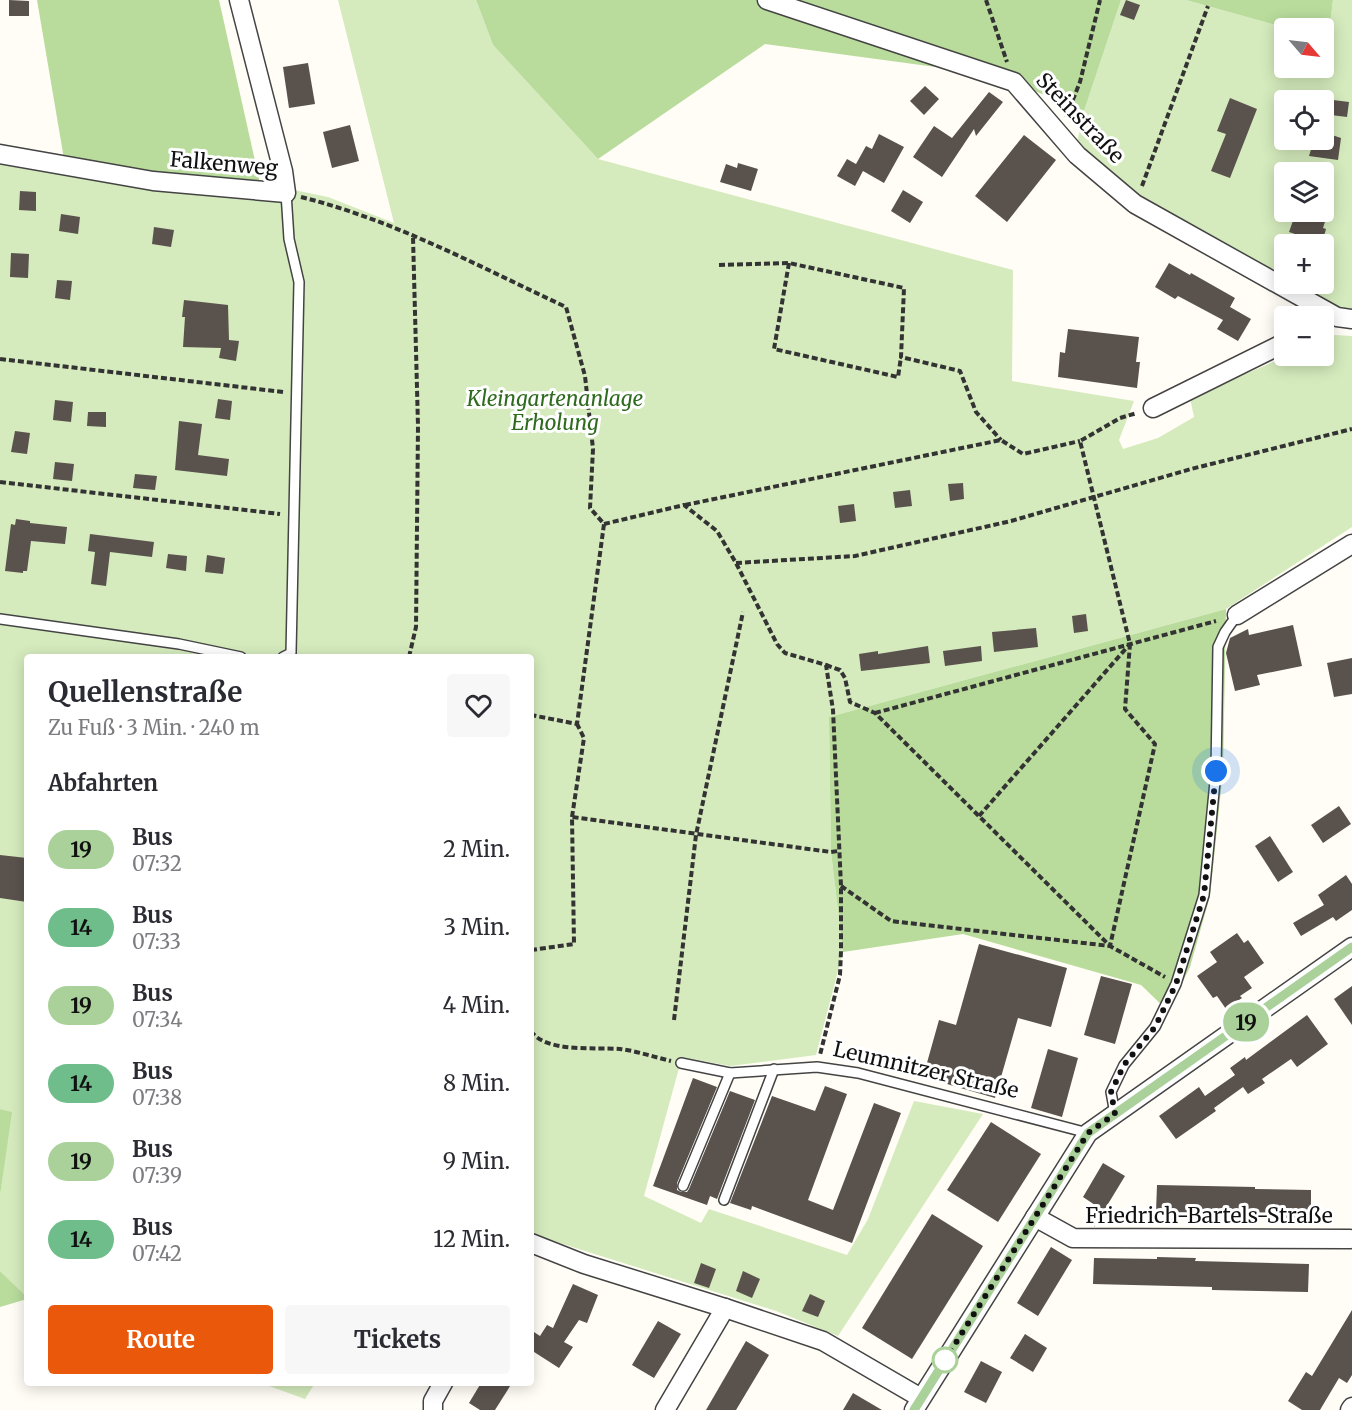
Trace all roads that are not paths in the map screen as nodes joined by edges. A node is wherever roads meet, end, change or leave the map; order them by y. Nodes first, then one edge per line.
1 (239, 0) edge
2 (767, 0) edge
3 (0, 154) edge
4 (286, 194) junction
5 (1337, 320) edge
6 (1274, 348) edge
7 (1153, 408) road end
8 (1352, 543) edge
9 (1238, 615) joint
10 (0, 620) edge
11 (227, 654) edge
12 (289, 654) edge
13 (1352, 947) edge
14 (681, 1063) road end
15 (774, 1070) junction
16 (730, 1073) junction
17 (1115, 1114) junction
18 (1088, 1133) junction
19 (683, 1186) dead end
20 (724, 1200) dead end
21 (1035, 1217) junction
22 (1351, 1239) edge
23 (534, 1245) edge
24 (725, 1308) junction
25 (441, 1386) edge
26 (917, 1404) edge
27 (433, 1410) edge
28 (665, 1410) edge

1 - 4 street, Falkenweg
2 - 5 street, Steinstraße
3 - 4 street, Falkenweg
4 - 12 lane
6 - 7 street
8 - 9 street
9 - 17 lane
10 - 11 lane
13 - 17 street
14 - 16 lane, Leumnitzer Straße
15 - 16 lane, Leumnitzer Straße
15 - 18 lane, Leumnitzer Straße
15 - 20 lane
16 - 19 lane
17 - 18 street
18 - 21 street
21 - 22 street, Friedrich-Bartels-Straße
21 - 26 street
23 - 24 street
24 - 26 street
24 - 28 street
25 - 27 street

